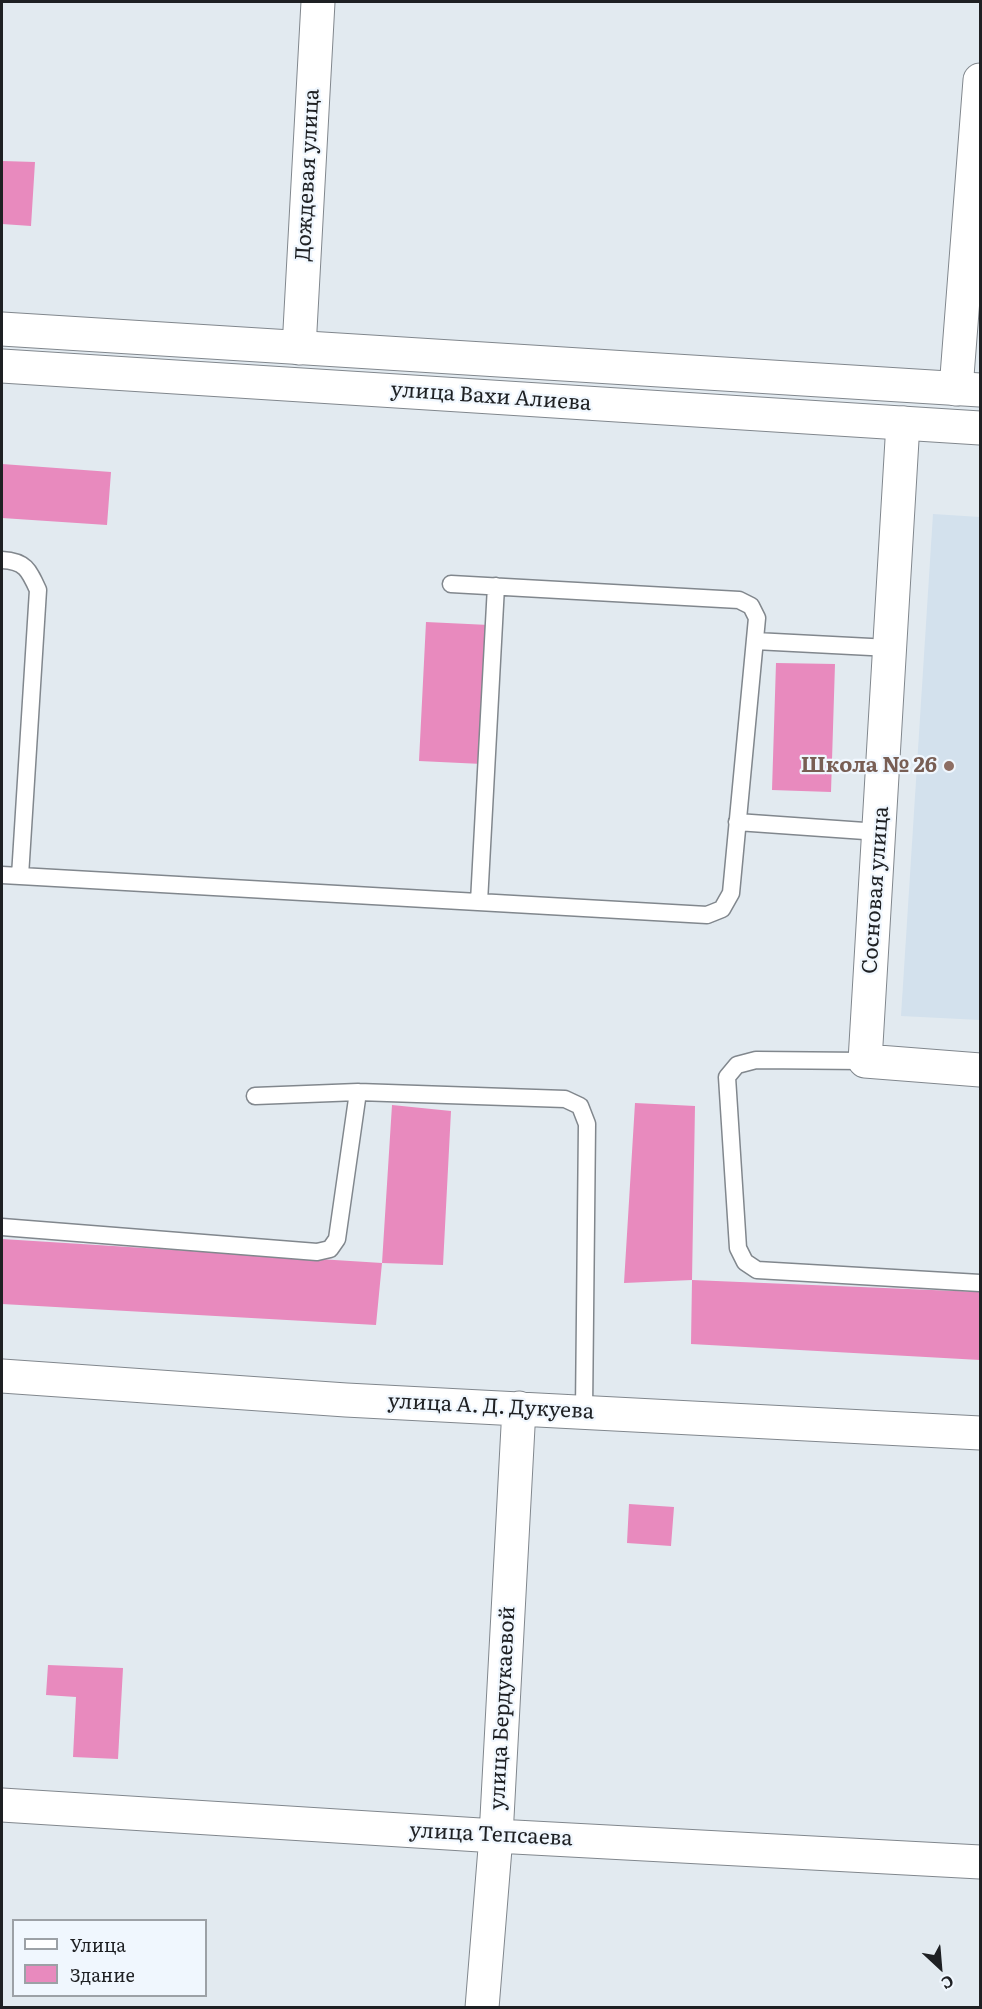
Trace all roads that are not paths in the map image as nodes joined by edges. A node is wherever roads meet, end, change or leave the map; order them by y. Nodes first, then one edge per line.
1 (318, 2) edge
2 (981, 80) edge
3 (2, 329) edge
4 (299, 348) junction
5 (2, 366) edge
6 (968, 390) edge
7 (903, 423) junction
8 (981, 428) edge
9 (2, 560) edge
10 (451, 584) dead end
11 (496, 586) junction
12 (755, 641) junction
13 (890, 648) junction
14 (737, 822) junction
15 (879, 832) junction
16 (2, 875) edge
17 (20, 876) junction
18 (479, 902) junction
19 (865, 1061) junction
20 (981, 1070) edge
21 (358, 1092) junction
22 (255, 1095) dead end
23 (2, 1227) edge
24 (981, 1283) edge
25 (2, 1376) edge
26 (519, 1408) junction
27 (584, 1411) junction
28 (981, 1433) edge
29 (2, 1805) edge
30 (496, 1836) junction
31 (981, 1862) edge
32 (482, 2007) edge

1 - 4 street, Дождевая улица
2 - 6 street
3 - 4 street, улица Вахи Алиева
4 - 6 street, улица Вахи Алиева
5 - 7 street, улица Вахи Алиева
7 - 8 street, улица Вахи Алиева
7 - 13 street, Сосновая улица
9 - 17 lane
10 - 11 lane
11 - 12 lane
11 - 18 lane
12 - 13 lane
12 - 14 lane
13 - 15 street, Сосновая улица
14 - 15 lane
14 - 18 lane
15 - 19 street, Сосновая улица
16 - 17 lane
17 - 18 lane
19 - 20 street
19 - 24 lane
21 - 22 lane
21 - 23 lane
21 - 27 lane
25 - 26 street, улица А. Д. Дукуева
26 - 27 street, улица А. Д. Дукуева
26 - 30 street, улица Бердукаевой
27 - 28 street, улица А. Д. Дукуева
29 - 30 street, улица Тепсаева
30 - 31 street, улица Тепсаева
30 - 32 street, улица Бердукаевой

